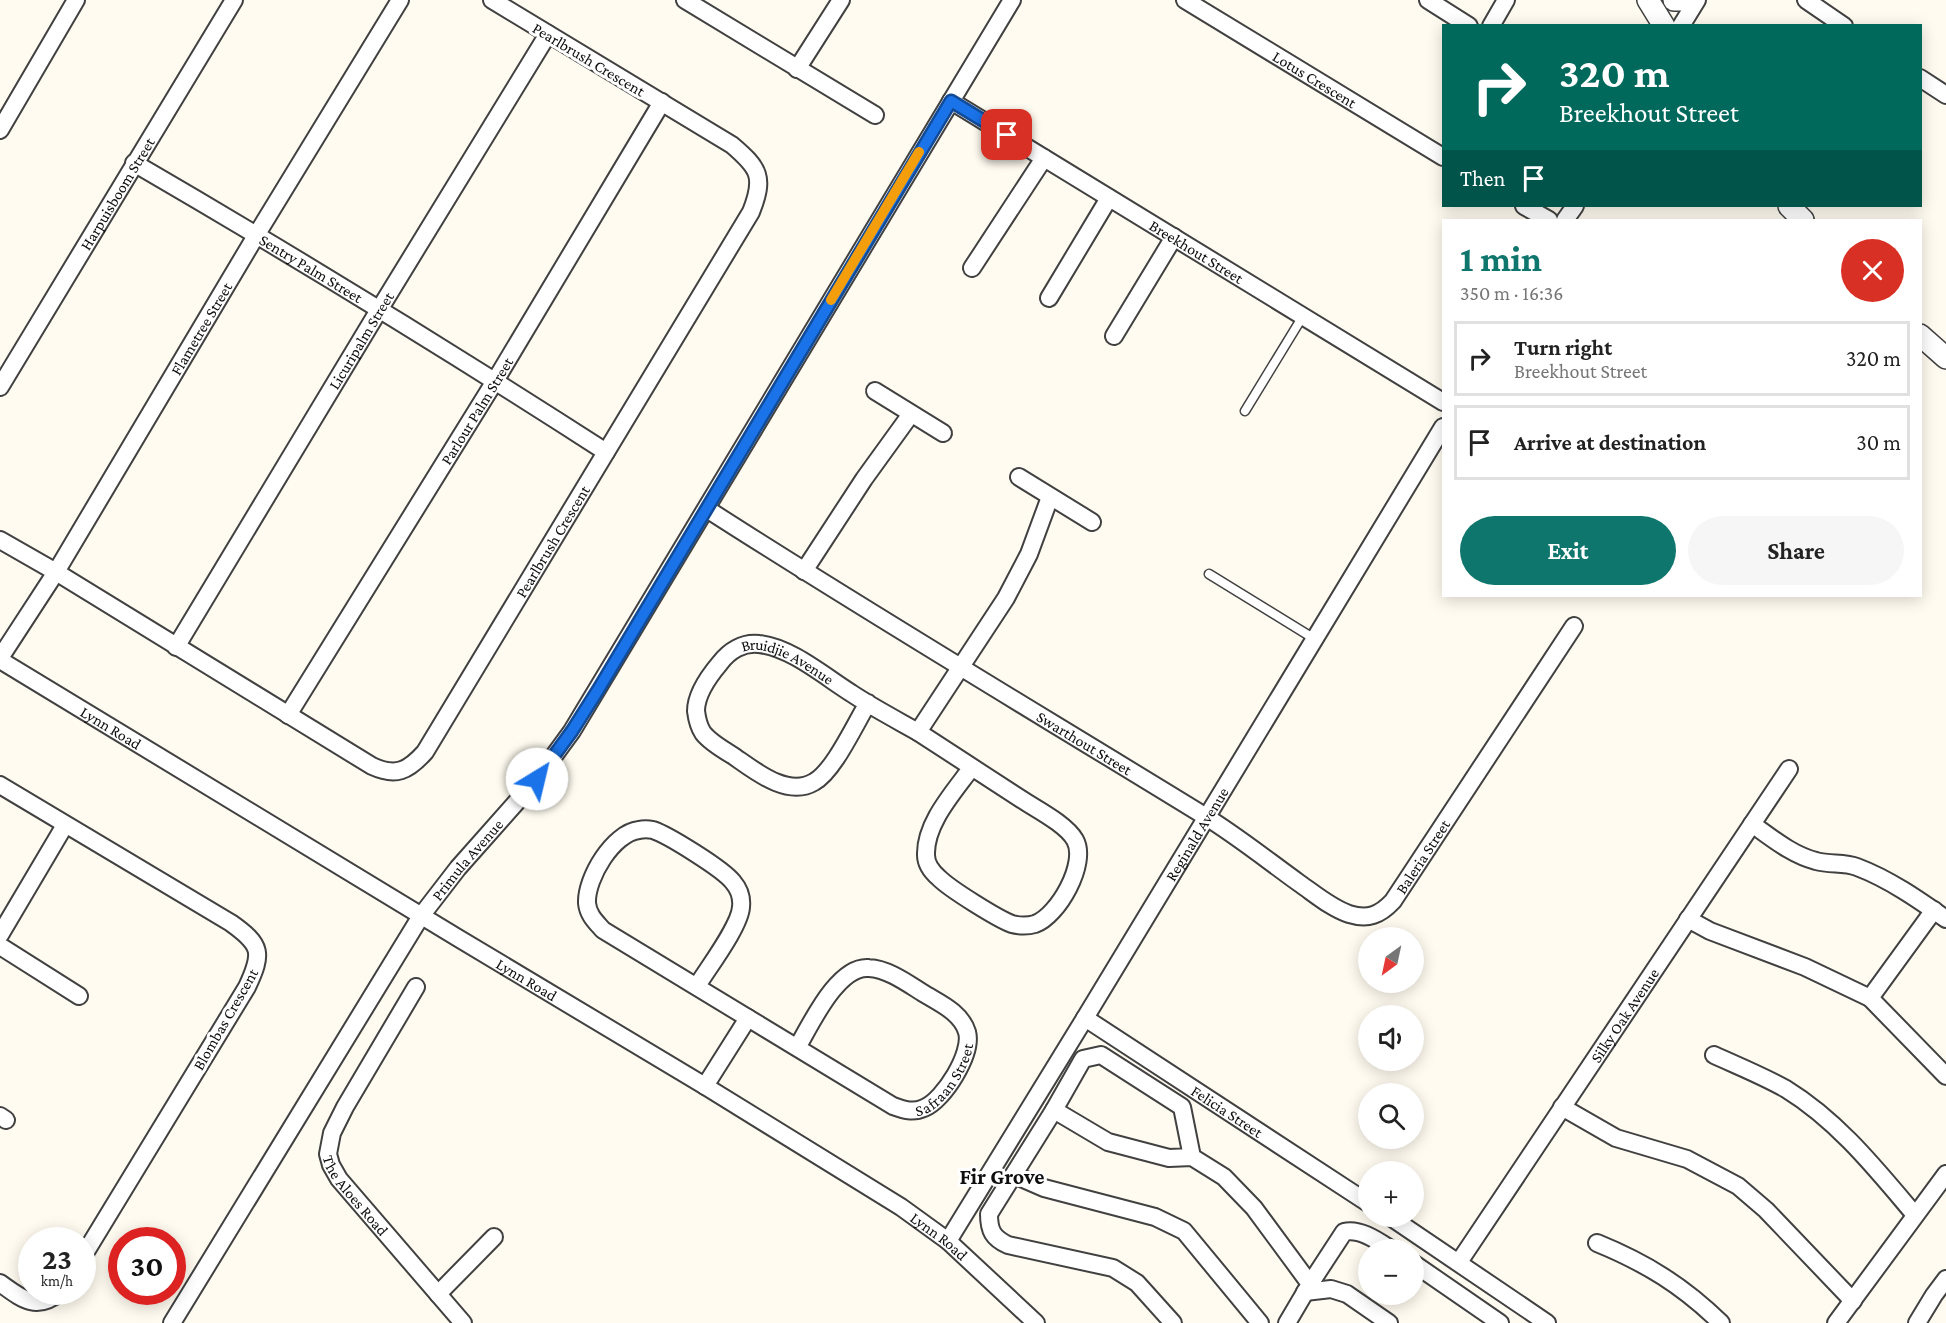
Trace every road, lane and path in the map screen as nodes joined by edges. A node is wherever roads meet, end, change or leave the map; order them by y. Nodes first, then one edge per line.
1 (76, 0) edge
2 (234, 0) edge
3 (400, 0) edge
4 (492, 0) edge
5 (685, 0) edge
6 (841, 0) edge
7 (1011, 0) edge
8 (1185, 0) edge
9 (1428, 0) edge
10 (1506, 0) edge
11 (1648, 0) edge
12 (1674, 0) edge
13 (1683, 0) edge
14 (1697, 0) edge
15 (1806, 0) edge
16 (1466, 24) edge
17 (1492, 24) edge
18 (1663, 24) edge
19 (1682, 24) edge
20 (1841, 24) edge
21 (548, 34) junction
22 (797, 69) junction
23 (1922, 79) edge
24 (1946, 95) edge
25 (951, 101) junction
26 (662, 102) junction
27 (875, 115) dead end
28 (0, 130) edge
29 (1442, 156) edge
30 (1044, 158) junction
31 (134, 163) junction
32 (1109, 198) junction
33 (1526, 207) edge
34 (1790, 207) edge
35 (1547, 219) edge
36 (1802, 219) edge
37 (256, 234) junction
38 (1174, 237) junction
39 (972, 268) dead end
40 (1049, 298) dead end
41 (379, 310) junction
42 (1303, 316) junction
43 (1114, 336) dead end
44 (1922, 337) edge
45 (1946, 358) edge
46 (495, 381) junction
47 (0, 387) edge
48 (875, 391) dead end
49 (1442, 401) edge
50 (1245, 411) dead end
51 (911, 414) junction
52 (1442, 429) edge
53 (943, 433) dead end
54 (606, 452) junction
55 (1019, 477) dead end
56 (1050, 497) junction
57 (707, 509) junction
58 (1092, 522) dead end
59 (0, 540) edge
60 (804, 571) junction
61 (56, 572) junction
62 (1209, 574) dead end
63 (1574, 626) dead end
64 (1313, 638) junction
65 (176, 647) junction
66 (0, 659) edge
67 (961, 667) junction
68 (868, 704) junction
69 (288, 715) junction
70 (918, 732) junction
71 (972, 767) junction
72 (1789, 768) dead end
73 (0, 785) edge
74 (1207, 818) junction
75 (1752, 824) junction
76 (65, 825) junction
77 (1940, 915) edge
78 (421, 916) junction
79 (1688, 919) junction
80 (0, 935) edge
81 (0, 946) edge
82 (697, 986) junction
83 (416, 987) dead end
84 (79, 996) dead end
85 (1870, 998) junction
86 (748, 1018) junction
87 (1085, 1018) junction
88 (798, 1047) junction
89 (1714, 1055) dead end
90 (1946, 1076) edge
91 (705, 1086) junction
92 (1562, 1107) junction
93 (1054, 1110) junction
94 (1192, 1157) junction
95 (1946, 1174) edge
96 (1014, 1175) junction
97 (1358, 1196) edge
98 (1915, 1215) junction
99 (1406, 1227) edge
100 (96, 1234) edge
101 (494, 1237) dead end
102 (1375, 1239) edge
103 (948, 1241) junction
104 (1597, 1243) dead end
105 (1459, 1262) junction
106 (1424, 1271) edge
107 (1946, 1279) edge
108 (0, 1283) edge
109 (1308, 1288) junction
110 (438, 1294) junction
111 (18, 1296) edge
112 (1852, 1301) junction
113 (172, 1323) edge
114 (463, 1323) edge
115 (1036, 1323) edge
116 (1173, 1323) edge
117 (1260, 1323) edge
118 (1287, 1323) edge
119 (1389, 1323) edge
120 (1500, 1323) edge
121 (1547, 1323) edge
122 (1721, 1323) edge
123 (1836, 1323) edge
124 (1917, 1323) edge

1 - 28 street
2 - 31 street, Harpuisboom Street
3 - 37 street, Flametree Street
4 - 21 street, Pearlbrush Crescent
5 - 22 street
6 - 22 street
7 - 25 street, Primula Avenue
8 - 29 street, Lotus Crescent
9 - 16 street
10 - 17 street
11 - 18 street
12 - 13 street
14 - 19 street
15 - 20 street
21 - 26 street, Pearlbrush Crescent
21 - 41 street, Licuripalm Street
22 - 27 street
23 - 24 street
25 - 30 street, Breekhout Street
25 - 57 street, Primula Avenue
26 - 46 street, Parlour Palm Street
26 - 54 street, Pearlbrush Crescent
30 - 32 street, Breekhout Street
30 - 39 street
31 - 37 street, Sentry Palm Street
31 - 47 street, Harpuisboom Street
32 - 38 street, Breekhout Street
32 - 40 street
33 - 35 street
34 - 36 street
37 - 41 street, Sentry Palm Street
37 - 61 street, Flametree Street
38 - 42 street, Breekhout Street
38 - 43 street
41 - 46 street, Sentry Palm Street
41 - 65 street, Licuripalm Street
42 - 49 street, Breekhout Street
42 - 50 lane
44 - 45 street
46 - 54 street, Sentry Palm Street
46 - 69 street, Parlour Palm Street
48 - 51 street
51 - 53 street
51 - 60 street
52 - 64 street, Reginald Avenue
54 - 69 street, Pearlbrush Crescent
55 - 56 street
56 - 58 street
56 - 67 street
57 - 60 street, Swarthout Street
57 - 78 street, Primula Avenue
59 - 61 street, Pearlbrush Crescent
60 - 67 street, Swarthout Street
61 - 65 street, Pearlbrush Crescent
61 - 66 street, Flametree Street
62 - 64 lane
63 - 74 street, Baleria Street
64 - 74 street, Reginald Avenue
65 - 69 street, Pearlbrush Crescent
66 - 78 street, Lynn Road
67 - 70 street
67 - 74 street, Swarthout Street
68 - 68 street, Bruidjie Avenue
68 - 70 street, Bruidjie Avenue
70 - 71 street, Bruidjie Avenue
71 - 71 street, Bruidjie Avenue
72 - 75 street, Silky Oak Avenue
73 - 76 street, Blombas Crescent
74 - 87 street, Reginald Avenue
75 - 77 street
75 - 79 street, Silky Oak Avenue
76 - 80 street
76 - 100 street, Blombas Crescent
77 - 85 street
78 - 91 street, Lynn Road
78 - 113 street, Primula Avenue
79 - 85 street
79 - 92 street, Silky Oak Avenue
81 - 84 street
82 - 82 street, Safraan Street
82 - 86 street, Safraan Street
83 - 110 street, The Aloes Road
85 - 90 street
86 - 88 street, Safraan Street
86 - 91 street
87 - 97 street, Felicia Street
87 - 103 street, Reginald Avenue
88 - 88 street, Safraan Street
89 - 98 street
91 - 103 street, Lynn Road
92 - 105 street, Silky Oak Avenue
92 - 112 street
93 - 94 street
93 - 94 street
93 - 96 street
94 - 109 street
95 - 98 street
96 - 116 street
96 - 117 street
98 - 112 street
99 - 105 street
101 - 110 street
102 - 109 street
103 - 115 street, Lynn Road
104 - 122 street
105 - 121 street
106 - 120 street
107 - 124 street
108 - 111 street
109 - 118 street
109 - 119 street
110 - 114 street, The Aloes Road
112 - 123 street

